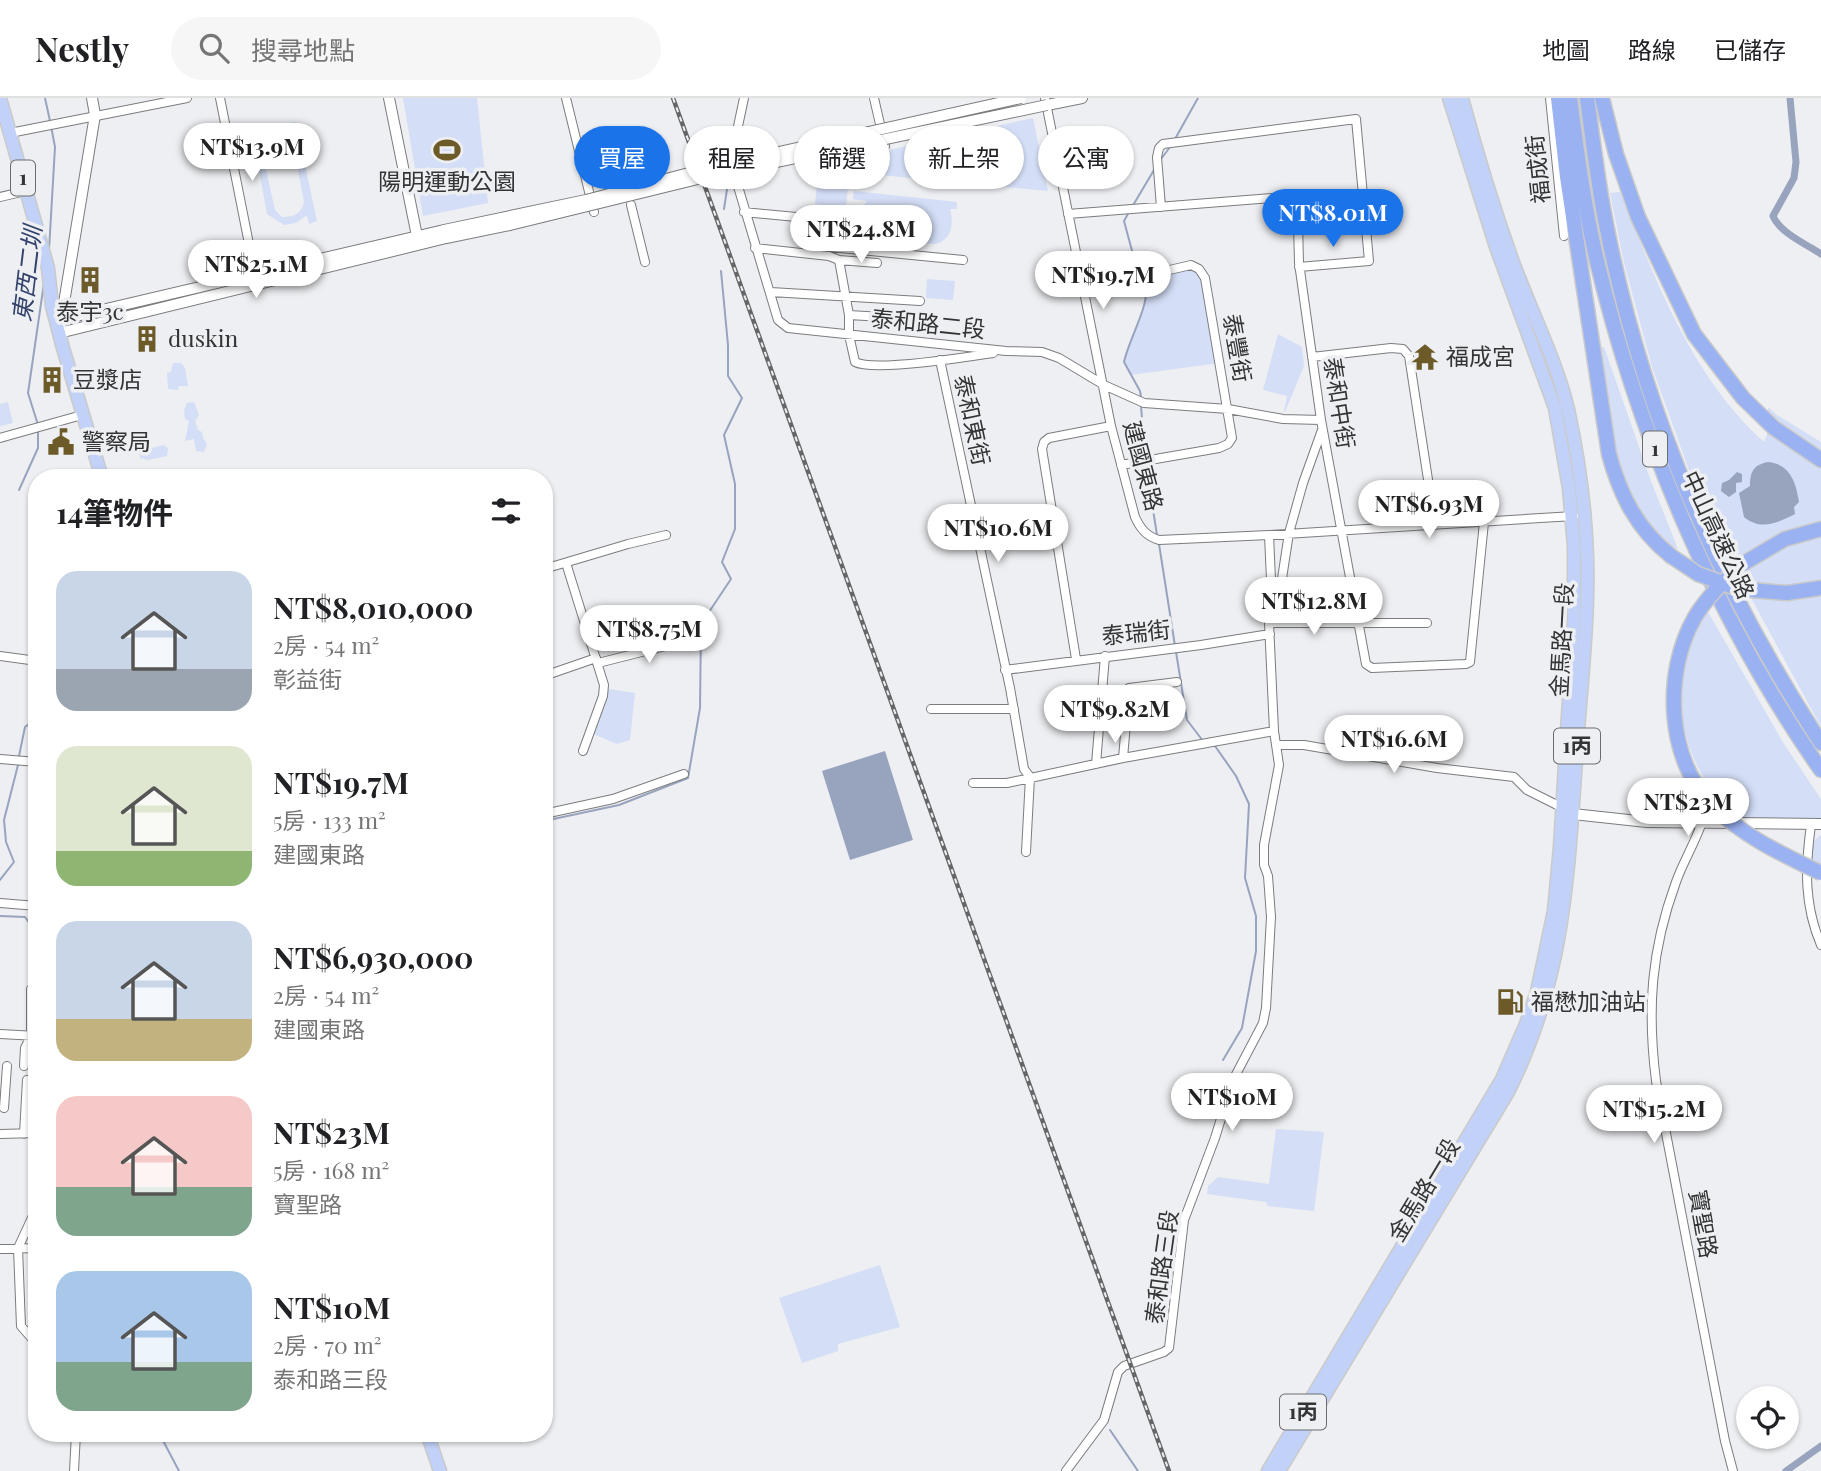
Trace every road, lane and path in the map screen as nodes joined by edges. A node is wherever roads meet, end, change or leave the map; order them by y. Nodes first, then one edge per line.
1 (0, 98) edge
2 (92, 98) edge
3 (187, 98) edge
4 (220, 98) edge
5 (389, 98) edge
6 (566, 98) edge
7 (744, 98) edge
8 (874, 98) edge
9 (1021, 98) edge
10 (1082, 98) edge
11 (1449, 98) edge
12 (1462, 98) edge
13 (1550, 98) edge
14 (1558, 98) edge
15 (1570, 98) edge
16 (1587, 98) edge
17 (1602, 98) edge
18 (153, 101) edge
19 (1046, 101) edge
20 (95, 115) junction
21 (880, 126) edge
22 (10, 134) junction
23 (26, 191) junction
24 (0, 197) edge
25 (631, 205) dead end
26 (1161, 207) junction
27 (594, 212) dead end
28 (744, 212) junction
29 (1068, 214) junction
30 (445, 234) junction
31 (1564, 236) dead end
32 (418, 241) junction
33 (755, 248) junction
34 (839, 260) junction
35 (963, 260) dead end
36 (645, 262) dead end
37 (877, 263) dead end
38 (1299, 267) junction
39 (255, 274) junction
40 (1083, 290) junction
41 (771, 292) junction
42 (846, 297) junction
43 (920, 301) dead end
44 (849, 315) junction
45 (934, 320) dead end
46 (59, 324) junction
47 (849, 335) junction
48 (1006, 351) junction
49 (1312, 357) junction
50 (940, 360) junction
51 (1104, 385) junction
52 (1228, 409) junction
53 (82, 415) junction
54 (1322, 424) junction
55 (1111, 426) junction
56 (0, 438) edge
57 (1821, 460) edge
58 (1121, 465) junction
59 (99, 469) edge
60 (1578, 515) junction
61 (1484, 522) junction
62 (1435, 525) junction
63 (1340, 529) junction
64 (1821, 529) edge
65 (1289, 533) junction
66 (666, 535) dead end
67 (1269, 536) junction
68 (566, 563) junction
69 (553, 567) edge
70 (1821, 588) edge
71 (1358, 621) junction
72 (1269, 623) junction
73 (1427, 623) dead end
74 (1270, 634) junction
75 (693, 639) dead end
76 (0, 656) edge
77 (1105, 656) junction
78 (1076, 659) junction
79 (28, 660) edge
80 (597, 660) junction
81 (1005, 670) junction
82 (553, 673) edge
83 (1177, 682) dead end
84 (1180, 705) dead end
85 (931, 709) dead end
86 (1014, 709) junction
87 (1127, 712) junction
88 (1274, 731) junction
89 (1821, 743) edge
90 (1276, 744) junction
91 (583, 751) dead end
92 (1123, 758) junction
93 (0, 759) edge
94 (28, 762) edge
95 (1096, 764) junction
96 (1821, 770) edge
97 (684, 774) dead end
98 (1030, 777) junction
99 (972, 783) dead end
100 (1568, 811) junction
101 (553, 812) edge
102 (1702, 822) junction
103 (1816, 825) edge
104 (1026, 852) dead end
105 (1821, 873) edge
106 (0, 903) edge
107 (28, 905) edge
108 (1821, 946) edge
109 (0, 1034) edge
110 (28, 1036) edge
111 (28, 1044) edge
112 (7, 1066) dead end
113 (24, 1066) dead end
114 (27, 1080) dead end
115 (5, 1108) dead end
116 (0, 1134) edge
117 (24, 1134) junction
118 (28, 1134) edge
119 (28, 1226) edge
120 (18, 1248) junction
121 (28, 1248) edge
122 (0, 1249) edge
123 (28, 1334) edge
124 (1342, 1356) junction
125 (76, 1442) edge
126 (430, 1442) edge
127 (74, 1471) edge
128 (440, 1471) edge
129 (1066, 1471) edge
130 (1268, 1471) edge
131 (1279, 1471) edge
132 (1733, 1471) edge

1 - 22 main road, 1
2 - 20 street
3 - 18 street
4 - 39 street
5 - 32 street
6 - 27 street
7 - 28 street, 泰和路二段
8 - 21 street
9 - 30 street, bridge
10 - 19 street
11 - 60 main road, 金馬路一段 / 1丙
12 - 60 main road, 金馬路一段 / 1丙
13 - 31 street, 福成街
14 - 70 highway, bridge
15 - 96 highway, 中山高速公路 / 1, bridge
16 - 89 highway, 中山高速公路 / 1, bridge
17 - 57 highway
18 - 20 street
19 - 29 street, 建國東路
19 - 30 street, bridge
20 - 22 street
20 - 46 street
22 - 23 main road, 1
23 - 24 street
23 - 46 main road, 1
25 - 36 street
26 - 29 street, 泰和中街
26 - 38 street, 泰和中街
26 - 38 street
28 - 33 street, 泰和路二段
28 - 35 street
29 - 40 street, 建國東路
30 - 32 street
32 - 39 street
32 - 46 street
33 - 34 street
33 - 41 street, 泰和路二段
34 - 37 street
34 - 42 street
38 - 49 street, 泰和中街
39 - 46 street
40 - 51 street, 建國東路
40 - 52 street, 泰豐街
41 - 42 street
41 - 47 street, 泰和路二段
42 - 43 street
42 - 44 street
44 - 45 street
44 - 47 street
46 - 53 main road, 1
47 - 48 street, 泰和路二段
47 - 50 street
48 - 50 street
48 - 51 street, 泰和路二段
49 - 54 street, 泰和中街
49 - 62 street
50 - 81 street, 泰和東街
51 - 52 street, 泰和路二段
51 - 55 street, 建國東路
52 - 54 street, 泰和路二段
52 - 58 street, 泰豐街
53 - 56 street
53 - 59 main road, 1
54 - 63 street, 泰和中街
54 - 65 street
55 - 58 street, 建國東路
55 - 78 street
58 - 67 street, 建國東路
60 - 61 street, 建國東路
60 - 100 main road, 金馬路一段 / 1丙
61 - 62 street, 建國東路
61 - 71 street, 泰和中街
62 - 63 street, 建國東路
63 - 65 street, 建國東路
63 - 71 street, 泰和中街
64 - 105 highway, bridge
65 - 67 street, 建國東路
65 - 72 street
66 - 68 street
67 - 72 street
68 - 69 street
68 - 80 street
71 - 72 street
71 - 73 street
72 - 74 street
74 - 77 street, 泰瑞街
74 - 88 street
75 - 80 street
76 - 79 street
77 - 78 street, 泰瑞街
77 - 95 street
78 - 81 street, 泰瑞街
80 - 82 street
80 - 91 street
81 - 86 street, 泰和東街
83 - 87 street
84 - 87 street
85 - 86 street
86 - 98 street, 泰和東街
87 - 92 street
88 - 90 street
88 - 92 street
90 - 100 street
90 - 129 street, 泰和路三段
92 - 95 street
93 - 94 street
95 - 98 street
97 - 101 street
98 - 99 street
98 - 104 street
100 - 102 street
100 - 124 main road, 金馬路一段 / 1丙
102 - 103 street
102 - 132 street, 寶聖路
103 - 108 street
106 - 107 street
109 - 110 street
111 - 113 street
112 - 115 street
114 - 117 street
116 - 117 street
117 - 118 street
119 - 120 street
120 - 121 street
120 - 122 street
120 - 123 street
124 - 130 main road, 1丙
124 - 131 main road, 1丙
125 - 127 street
126 - 128 main road

